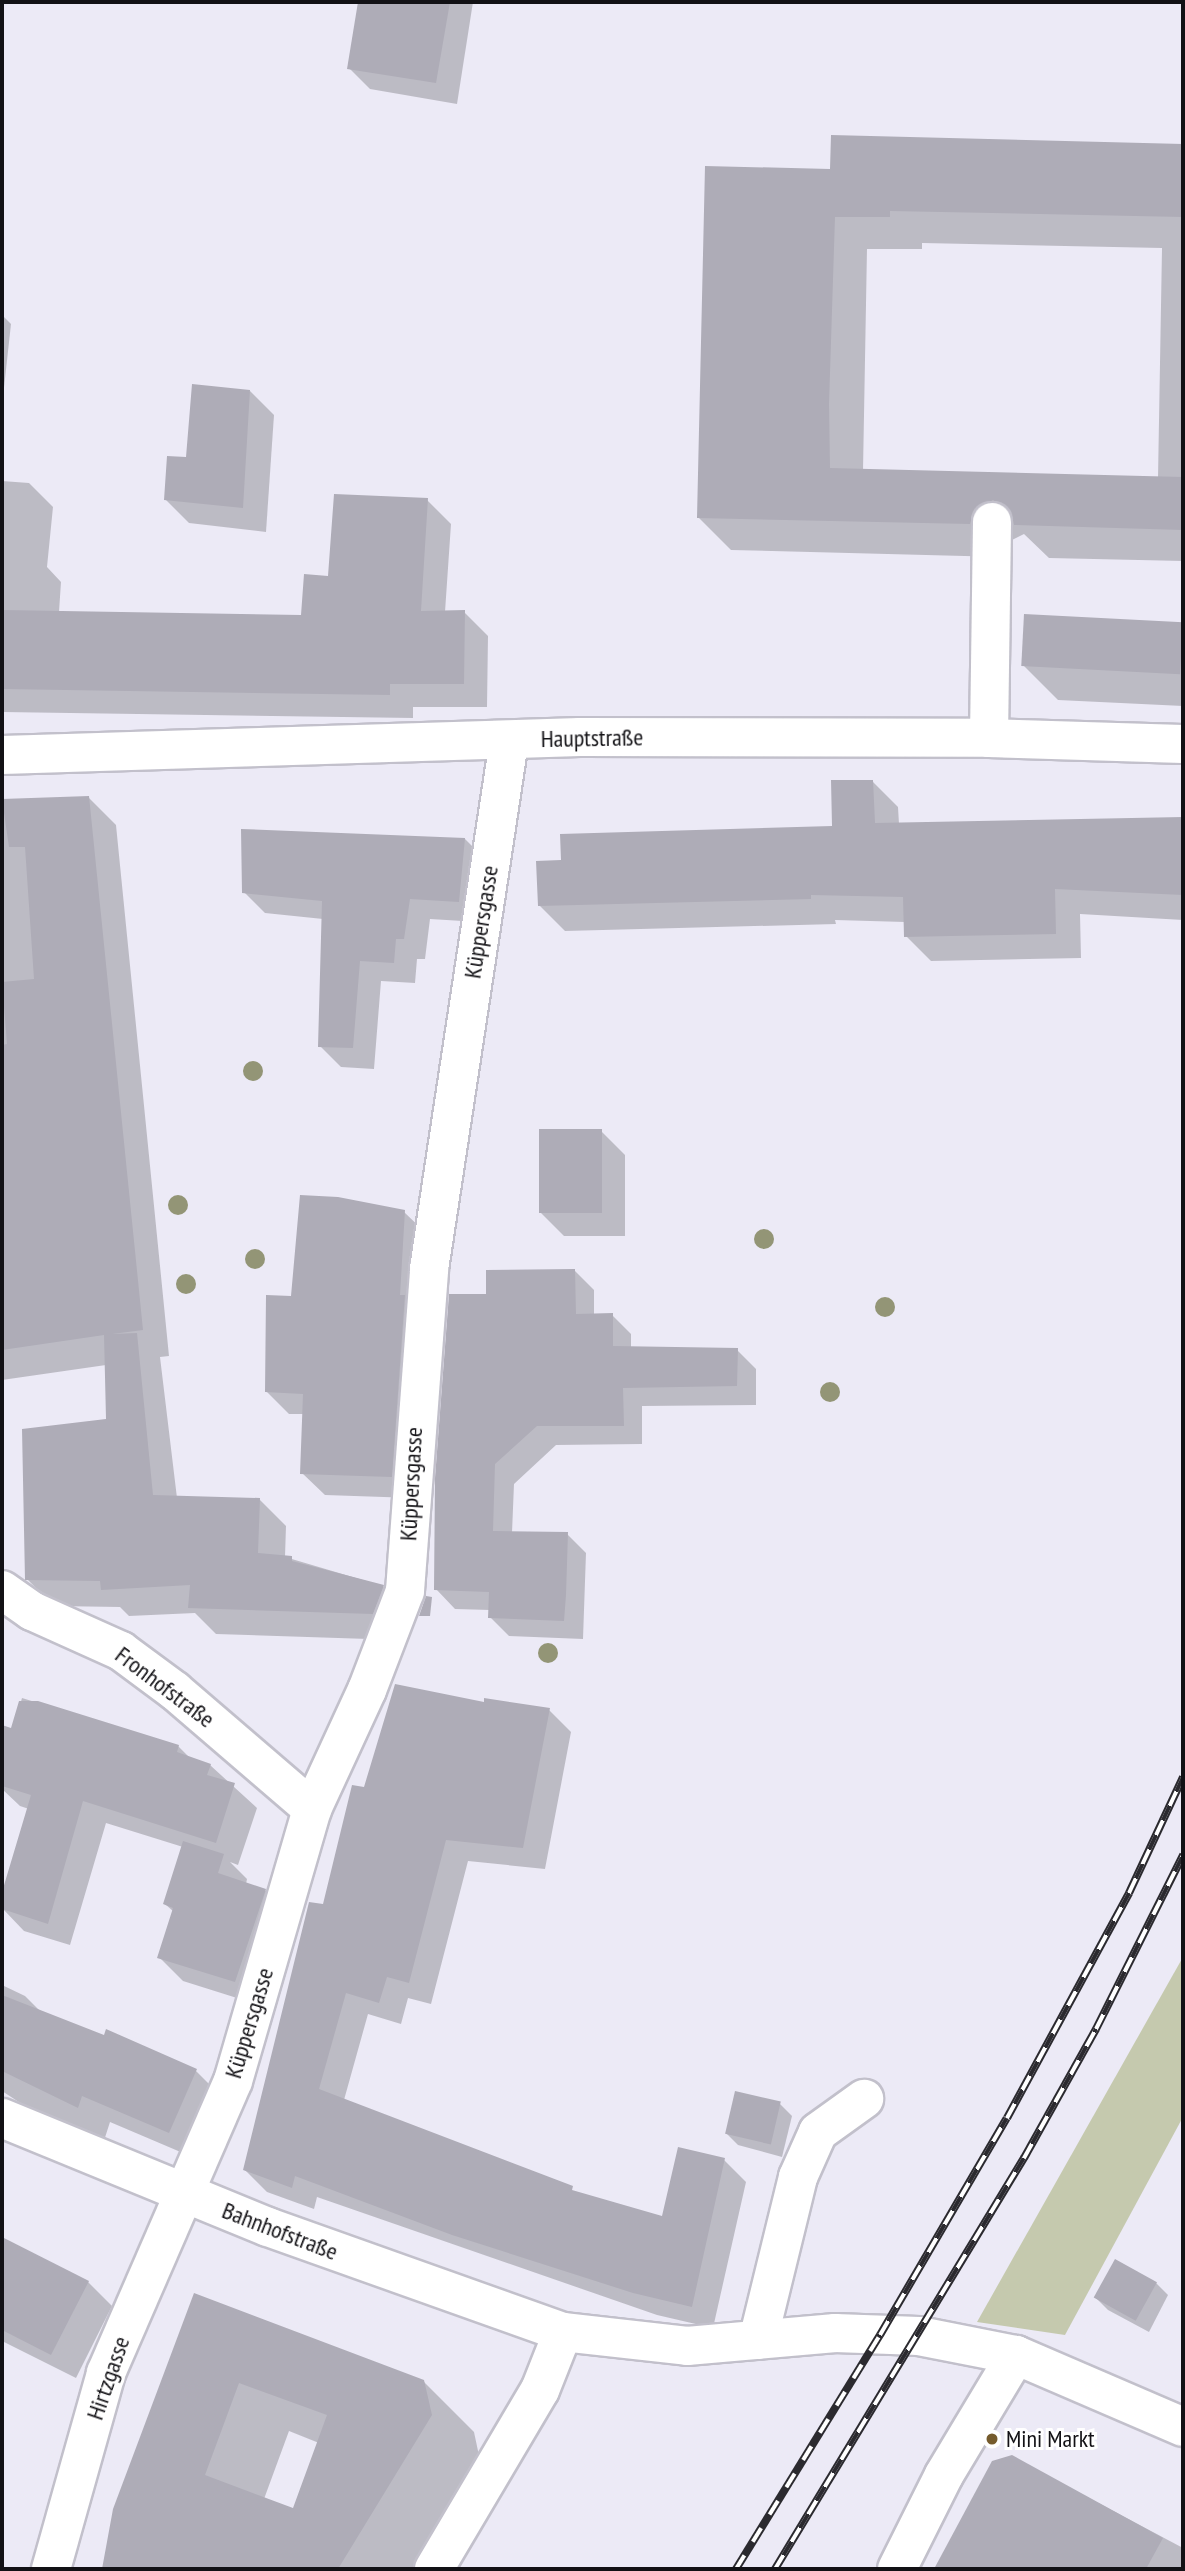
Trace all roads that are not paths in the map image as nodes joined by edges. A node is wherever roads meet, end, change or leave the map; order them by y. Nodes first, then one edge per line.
1 (992, 522) dead end
2 (989, 738) junction
3 (509, 741) junction
4 (1183, 744) edge
5 (2, 755) edge
6 (2, 1590) edge
7 (312, 1809) junction
8 (864, 2099) dead end
9 (2, 2118) edge
10 (184, 2193) junction
11 (563, 2332) junction
12 (758, 2340) junction
13 (1016, 2355) junction
14 (1179, 2416) edge
15 (51, 2569) edge
16 (434, 2569) edge
17 (897, 2569) edge

1 - 2 street
2 - 3 street, Hauptstraße
2 - 4 street, Hauptstraße
3 - 5 street, Hauptstraße
3 - 7 street, Küppersgasse
6 - 7 street, Fronhofstraße
7 - 10 street, Küppersgasse
8 - 12 street
9 - 10 street, Bahnhofstraße
10 - 11 street, Bahnhofstraße
10 - 15 street, Hirtzgasse
11 - 12 street, Bahnhofstraße
11 - 16 street
12 - 13 street, Bahnhofstraße
13 - 14 street, Bahnhofstraße
13 - 17 street

